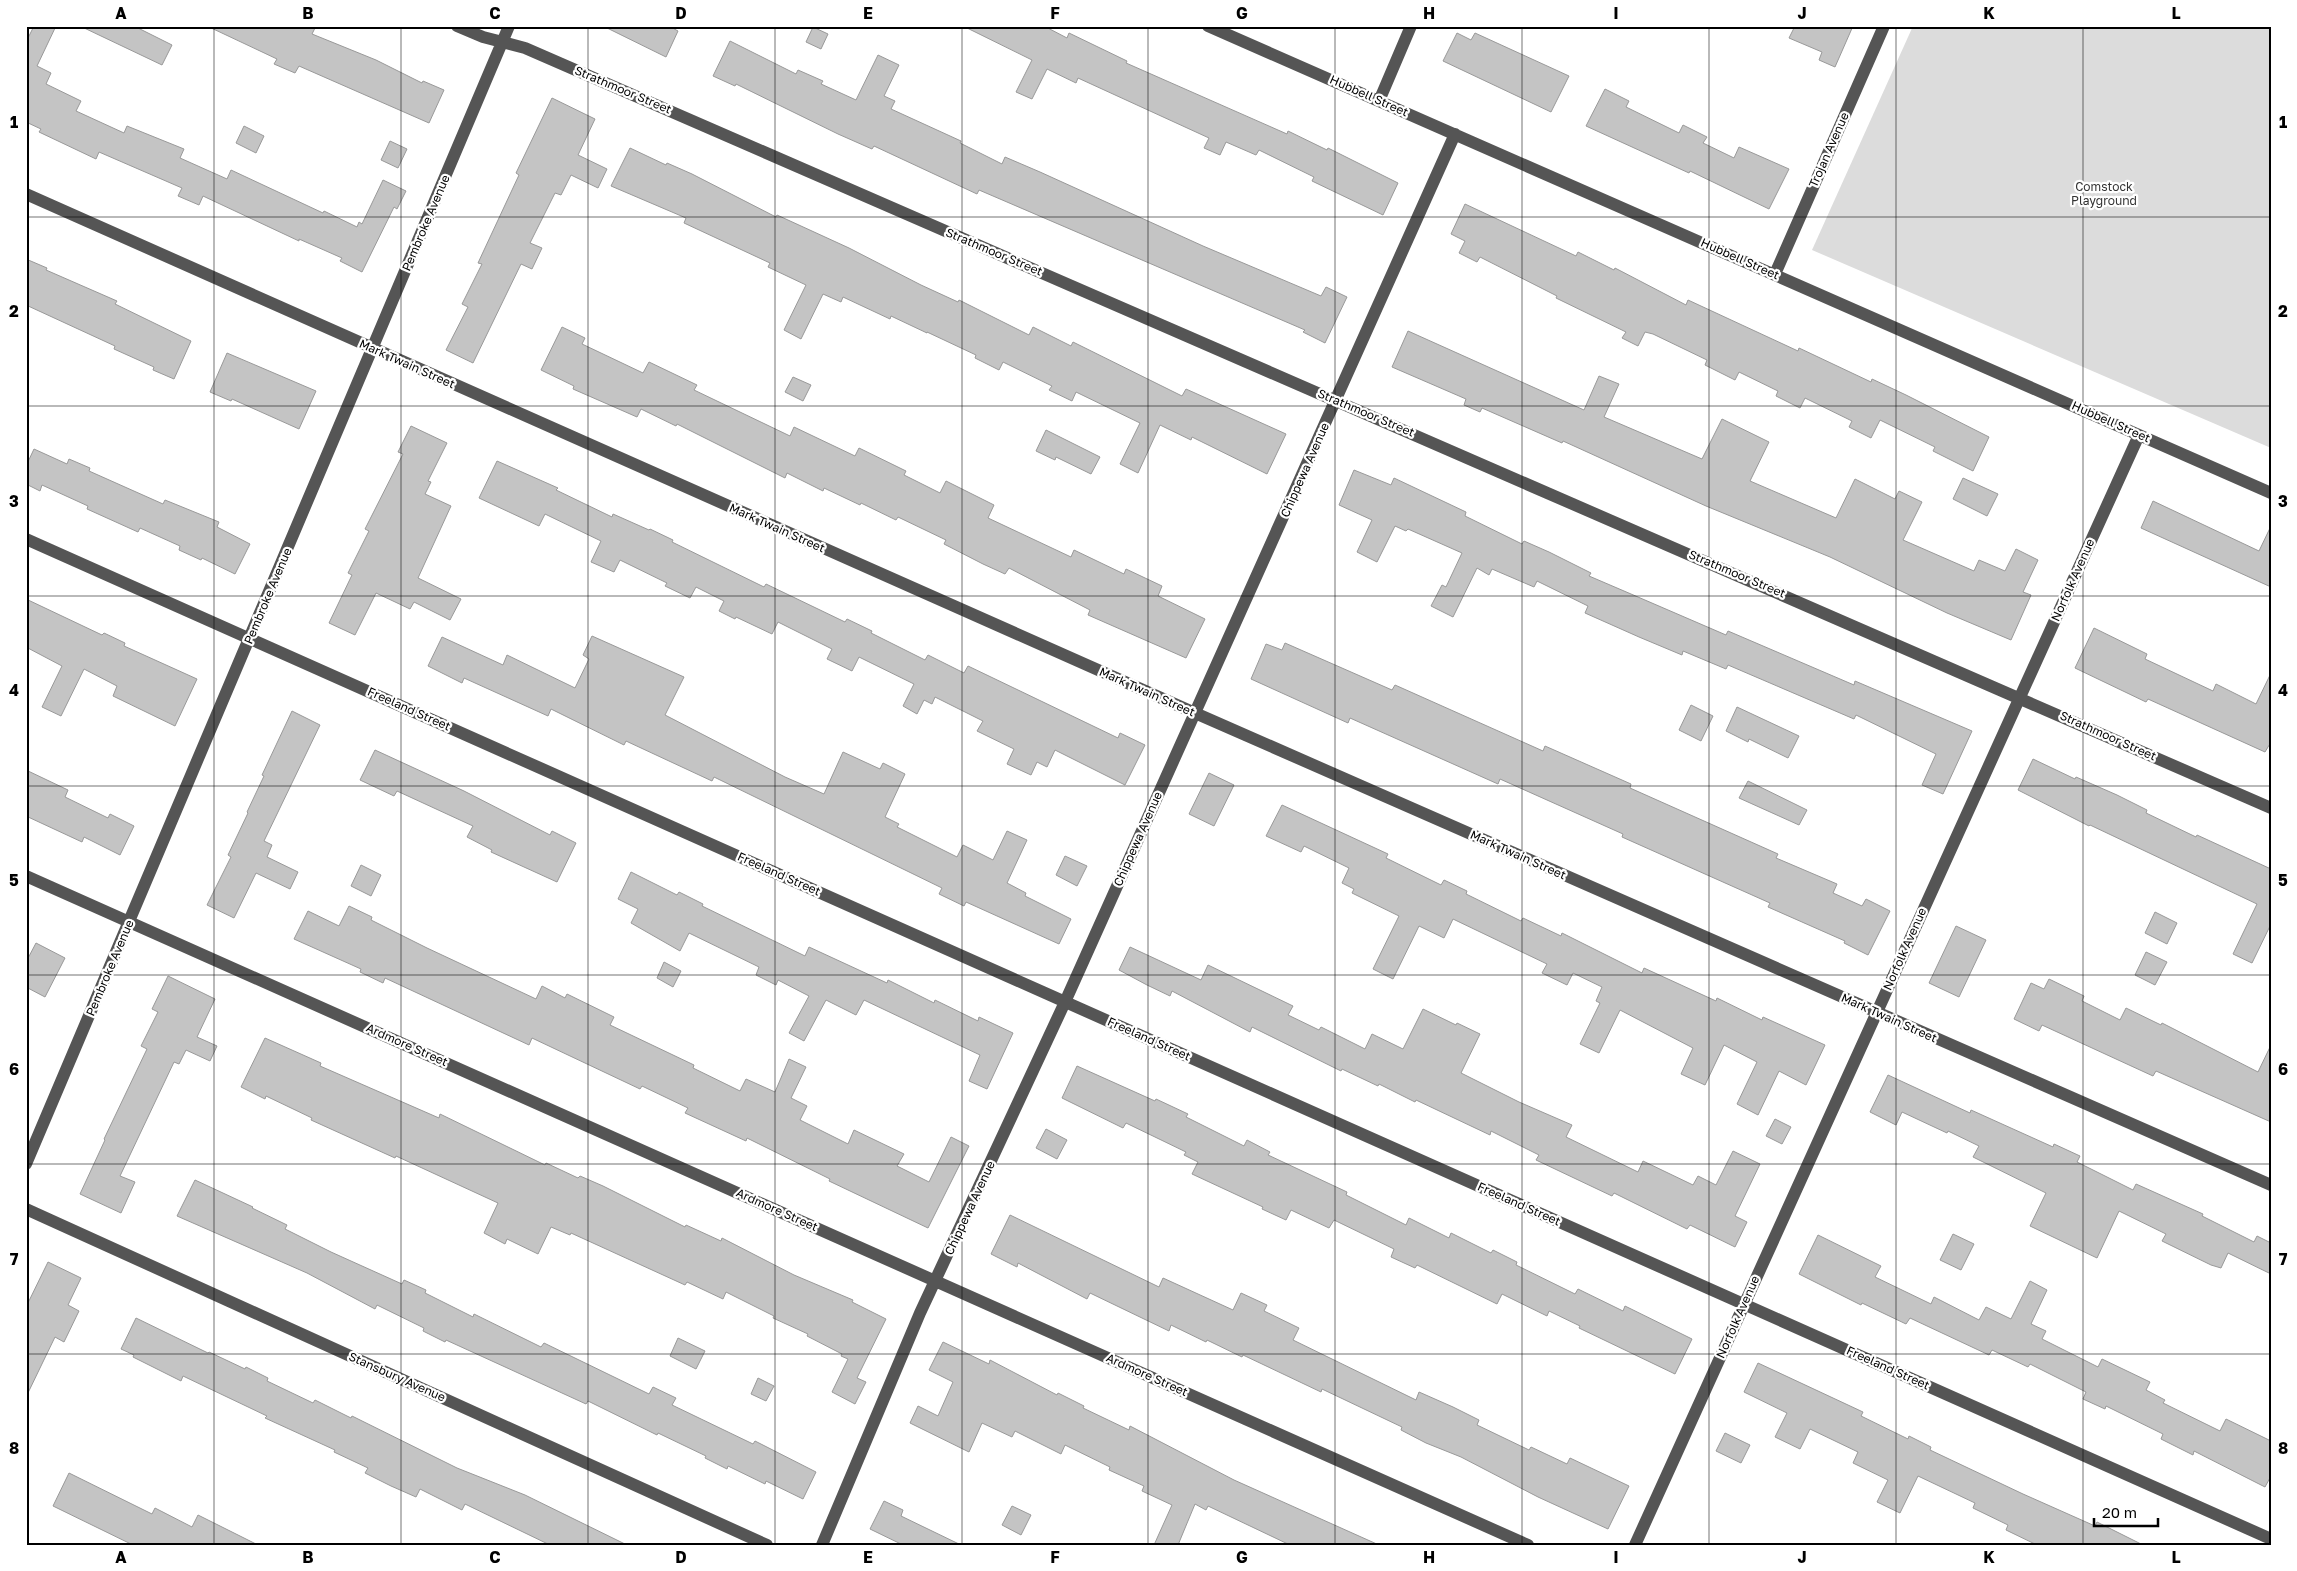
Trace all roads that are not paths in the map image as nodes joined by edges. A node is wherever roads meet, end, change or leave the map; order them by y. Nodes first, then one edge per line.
1 (457, 26) edge
2 (509, 26) edge
3 (1208, 26) edge
4 (1412, 26) edge
5 (1884, 26) edge
6 (503, 42) junction
7 (1379, 101) junction
8 (1455, 134) junction
9 (26, 194) edge
10 (1775, 274) junction
11 (373, 349) junction
12 (1336, 400) junction
13 (2139, 435) junction
14 (2271, 492) edge
15 (26, 539) edge
16 (250, 638) junction
17 (2020, 697) junction
18 (1195, 713) junction
19 (2271, 808) edge
20 (26, 876) edge
21 (129, 922) junction
22 (1065, 1002) junction
23 (1876, 1012) junction
24 (26, 1164) edge
25 (2271, 1185) edge
26 (26, 1209) edge
27 (936, 1281) junction
28 (1744, 1304) junction
29 (2271, 1539) edge
30 (767, 1545) edge
31 (822, 1545) edge
32 (1528, 1545) edge
33 (1635, 1545) edge

1 - 6 street, Strathmoor Street
2 - 6 street, Pembroke Avenue
3 - 7 street, Hubbell Street
4 - 7 street
5 - 10 street, Trojan Avenue
6 - 11 street, Pembroke Avenue
6 - 12 street, Strathmoor Street
7 - 8 street, Hubbell Street
8 - 10 street, Hubbell Street
8 - 12 street, Chippewa Avenue
9 - 11 street, Mark Twain Street
10 - 13 street, Hubbell Street
11 - 16 street, Pembroke Avenue
11 - 18 street, Mark Twain Street
12 - 17 street, Strathmoor Street
12 - 18 street, Chippewa Avenue
13 - 14 street, Hubbell Street
13 - 17 street, Norfolk Avenue
15 - 16 street, Freeland Street
16 - 21 street, Pembroke Avenue
16 - 22 street, Freeland Street
17 - 19 street, Strathmoor Street
17 - 23 street, Norfolk Avenue
18 - 22 street, Chippewa Avenue
18 - 23 street, Mark Twain Street
20 - 21 street, Ardmore Street
21 - 24 street, Pembroke Avenue
21 - 27 street, Ardmore Street
22 - 27 street, Chippewa Avenue
22 - 28 street, Freeland Street
23 - 25 street, Mark Twain Street
23 - 28 street, Norfolk Avenue
26 - 30 street, Stansbury Avenue
27 - 31 street, Chippewa Avenue
27 - 32 street, Ardmore Street
28 - 29 street, Freeland Street
28 - 33 street, Norfolk Avenue

